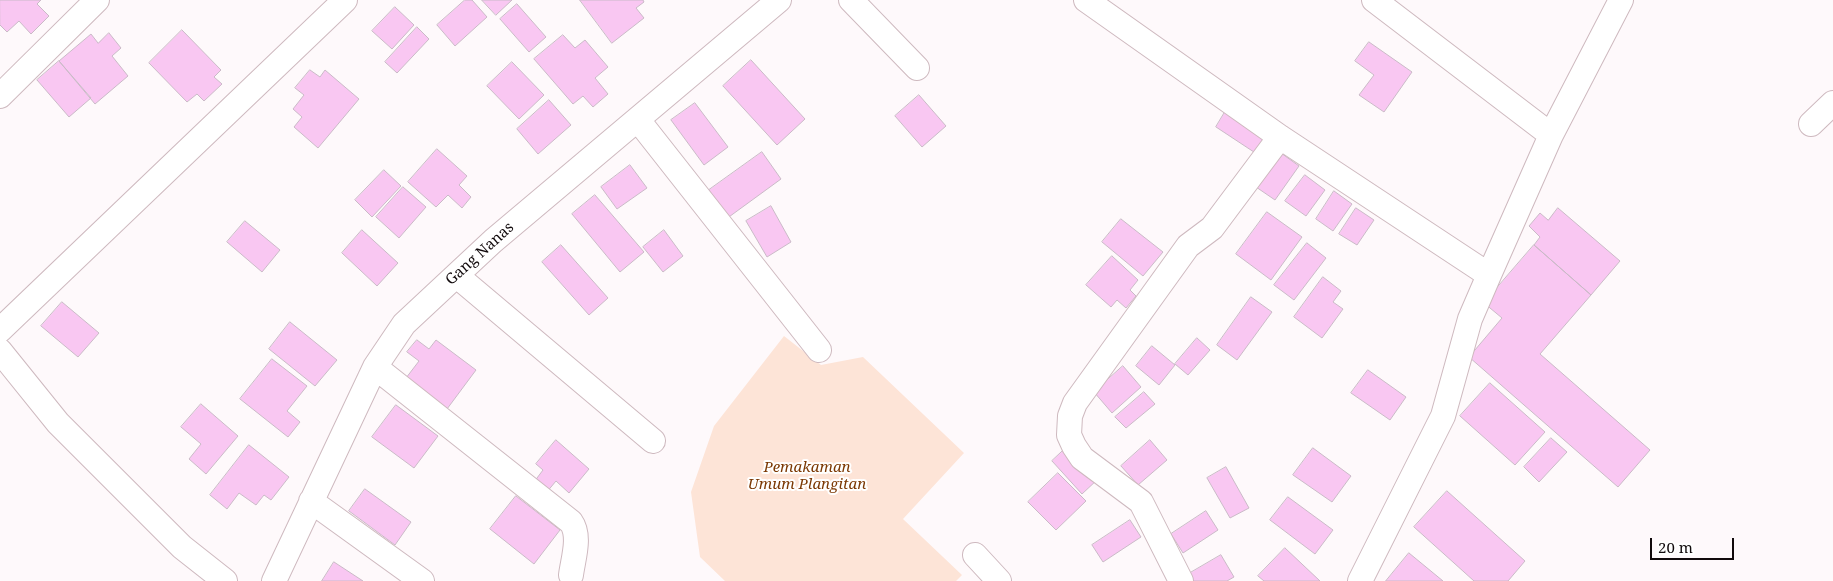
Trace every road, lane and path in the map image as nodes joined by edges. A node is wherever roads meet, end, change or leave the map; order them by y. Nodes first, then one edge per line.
1 (97, 0) edge
2 (344, 0) edge
3 (778, 0) edge
4 (852, 0) edge
5 (1086, 0) edge
6 (1374, 0) edge
7 (1621, 0) edge
8 (918, 68) dead end
9 (0, 96) edge
10 (1833, 103) edge
11 (638, 120) junction
12 (1811, 124) dead end
13 (1551, 135) junction
14 (1280, 137) junction
15 (1489, 275) junction
16 (457, 276) junction
17 (0, 330) edge
18 (0, 350) edge
19 (818, 350) dead end
20 (375, 367) junction
21 (653, 440) dead end
22 (312, 500) junction
23 (975, 555) dead end
24 (571, 575) dead end
25 (225, 581) edge
26 (274, 581) edge
27 (422, 581) edge
28 (999, 581) edge
29 (1181, 581) edge
30 (1360, 581) edge

1 - 9 street
2 - 17 street
3 - 11 street, Gang Nanas
4 - 8 street
5 - 14 street
6 - 13 street
7 - 13 street
10 - 12 street
11 - 16 street, Gang Nanas
11 - 19 street
13 - 15 street
14 - 15 street
14 - 29 street
15 - 30 street
16 - 20 street, Gang Nanas
16 - 21 street
18 - 25 street
20 - 22 street, Gang Nanas
20 - 24 street
22 - 26 street, Gang Nanas
22 - 27 street
23 - 28 street

